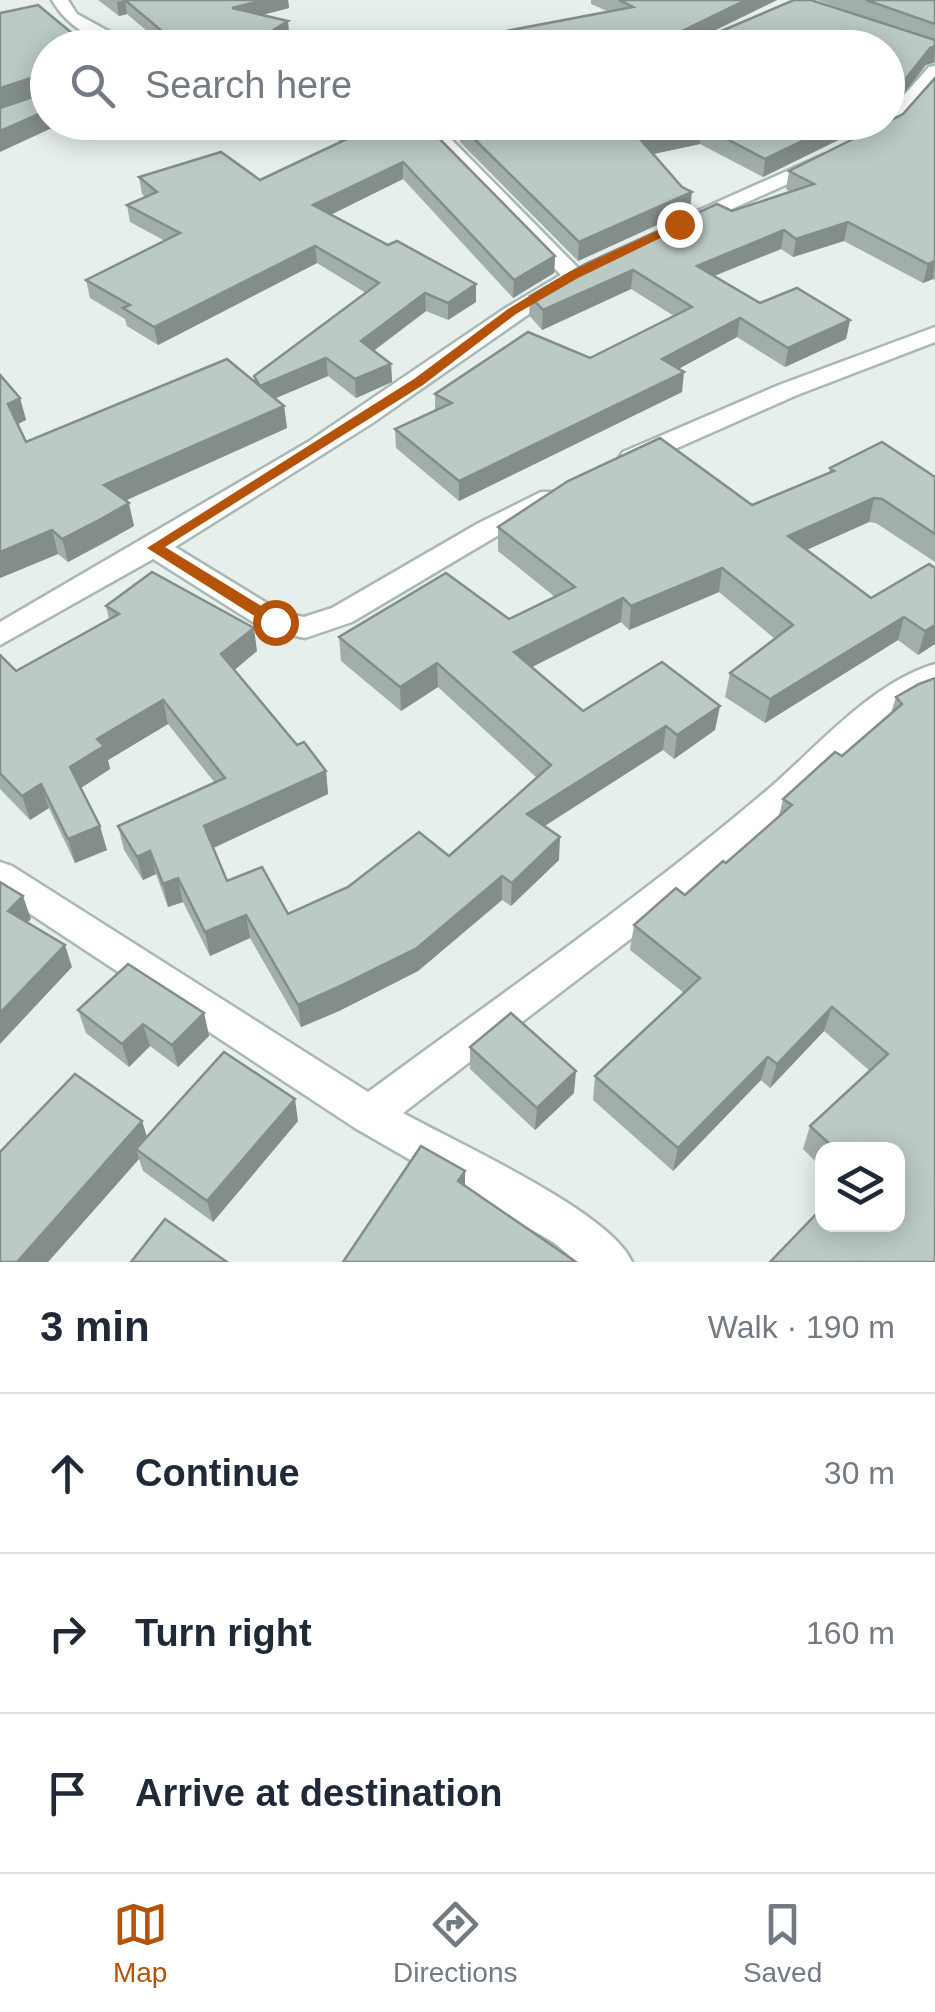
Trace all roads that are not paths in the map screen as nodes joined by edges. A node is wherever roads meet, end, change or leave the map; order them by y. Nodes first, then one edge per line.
1 (60, 0) edge
2 (95, 30) edge
3 (935, 71) edge
4 (905, 110) edge
5 (442, 140) edge
6 (862, 140) edge
7 (661, 232) edge
8 (935, 334) edge
9 (611, 468) edge
10 (576, 486) edge
11 (154, 548) junction
12 (0, 635) edge
13 (935, 675) edge
14 (0, 876) edge
15 (369, 1114) junction
16 (610, 1262) edge

1 - 2 street
3 - 4 street
5 - 11 street
6 - 7 street
8 - 9 street
10 - 11 street
11 - 12 street
13 - 15 street
14 - 15 street
15 - 16 street

